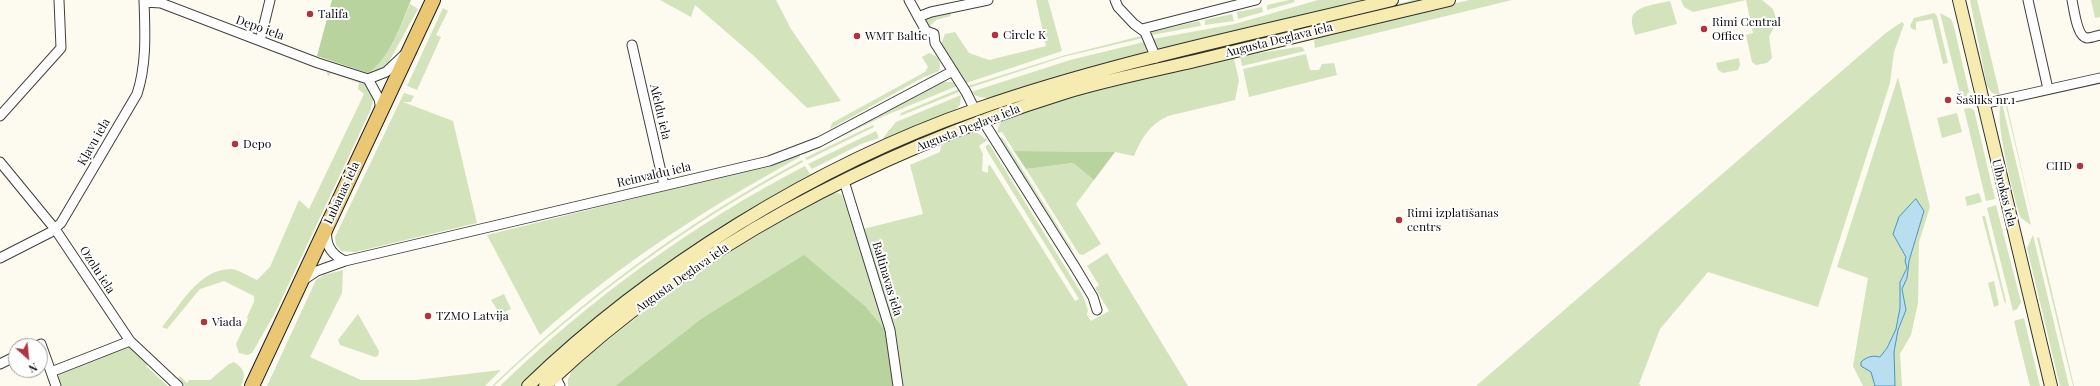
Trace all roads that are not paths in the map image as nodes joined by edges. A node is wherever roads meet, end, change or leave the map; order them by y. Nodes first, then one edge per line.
1 (59, 0) edge
2 (270, 0) edge
3 (433, 0) edge
4 (909, 0) edge
5 (988, 0) edge
6 (1115, 0) edge
7 (1256, 0) edge
8 (1392, 0) edge
9 (1449, 0) edge
10 (1959, 0) edge
11 (2028, 0) edge
12 (2072, 0) edge
13 (144, 1) edge
14 (918, 17) junction
15 (1142, 29) junction
16 (2100, 35) edge
17 (260, 41) junction
18 (632, 45) dead end
19 (409, 50) junction
20 (1156, 58) junction
21 (953, 71) junction
22 (1079, 77) junction
23 (2100, 78) edge
24 (368, 79) junction
25 (2048, 88) junction
26 (1082, 89) junction
27 (1983, 104) junction
28 (381, 110) junction
29 (975, 110) junction
30 (0, 116) edge
31 (983, 121) junction
32 (0, 162) edge
33 (844, 181) junction
34 (664, 184) junction
35 (328, 223) junction
36 (55, 229) junction
37 (0, 258) edge
38 (345, 260) junction
39 (300, 282) junction
40 (1097, 310) dead end
41 (130, 341) junction
42 (48, 363) edge
43 (51, 372) junction
44 (558, 381) edge
45 (56, 386) edge
46 (178, 386) edge
47 (252, 386) edge
48 (528, 386) edge
49 (545, 386) edge
50 (898, 386) edge
51 (2051, 386) edge

1 - 30 street
2 - 17 street
3 - 19 main road, Lubānas iela
4 - 14 street
5 - 14 street
6 - 15 street
7 - 15 street
8 - 20 main road, Augusta Deglava iela
9 - 26 main road, Augusta Deglava iela
10 - 27 main road, Ulbrokas iela
11 - 25 street
12 - 16 street
13 - 17 street, Depo iela
13 - 36 street, Kļavu iela
14 - 21 street
15 - 20 street
17 - 24 street, Depo iela
18 - 34 street, Afeldu iela
19 - 24 street
19 - 28 main road, Lubānas iela
20 - 22 main road, Augusta Deglava iela
21 - 29 street
21 - 34 street, Reinvaldu iela
22 - 26 main road
22 - 29 main road, Augusta Deglava iela
23 - 25 street
24 - 28 street
25 - 27 street
26 - 31 main road, Augusta Deglava iela
27 - 51 main road, Ulbrokas iela
28 - 35 main road, Lubānas iela
29 - 48 main road, Augusta Deglava iela
31 - 33 main road, Augusta Deglava iela
31 - 40 street
32 - 36 street, Ozolu iela
33 - 44 main road, Augusta Deglava iela
33 - 50 street, Baltinavas iela
34 - 38 street, Reinvaldu iela
35 - 38 street
35 - 39 main road, Lubānas iela
36 - 37 street, Kļavu iela
36 - 41 street, Ozolu iela
38 - 39 street, Reinvaldu iela
39 - 47 main road, Lubānas iela
41 - 43 street
41 - 46 street, Ozolu iela
42 - 43 street
43 - 45 street
44 - 49 main road, Augusta Deglava iela

